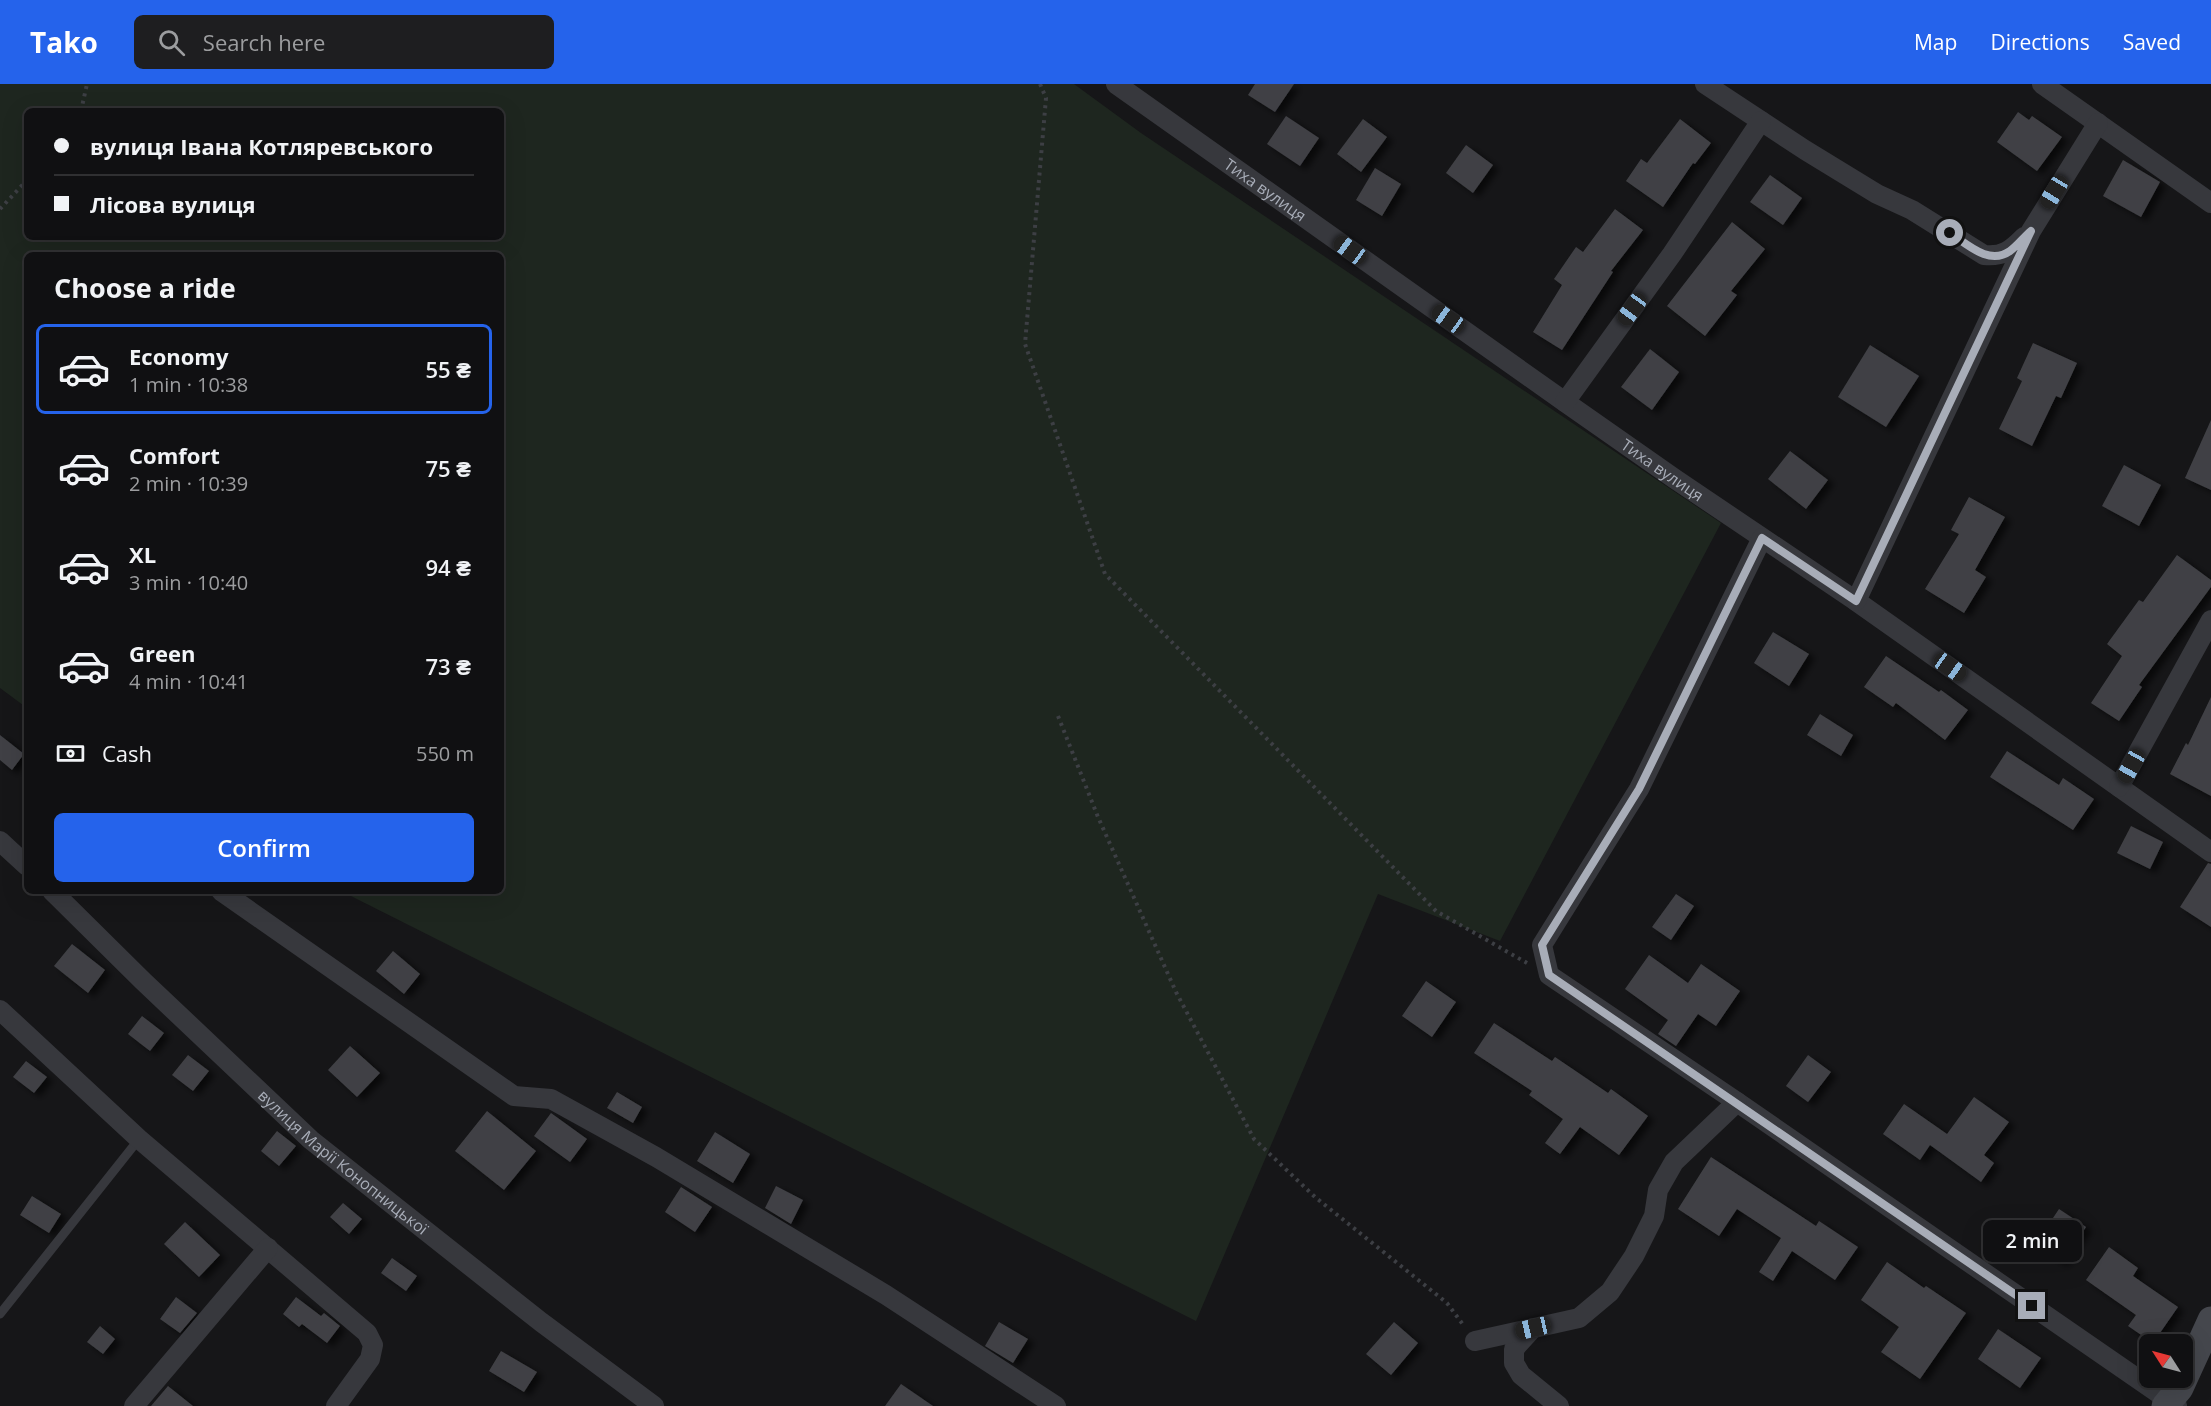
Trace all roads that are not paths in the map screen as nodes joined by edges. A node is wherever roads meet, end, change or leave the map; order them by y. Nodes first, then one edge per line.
1 (1116, 84) edge
2 (1705, 84) edge
3 (2042, 84) edge
4 (1761, 121) junction
5 (2098, 123) junction
6 (2211, 203) edge
7 (2031, 231) junction
8 (1565, 402) junction
9 (1762, 538) junction
10 (1856, 601) junction
11 (2211, 620) edge
12 (2120, 787) junction
13 (0, 841) edge
14 (2211, 852) edge
15 (24, 863) edge
16 (55, 894) edge
17 (224, 894) edge
18 (0, 1010) edge
19 (1737, 1102) junction
20 (139, 1139) junction
21 (268, 1248) junction
22 (0, 1314) edge
23 (2211, 1320) edge
24 (1533, 1328) junction
25 (1475, 1341) road end
26 (2171, 1404) edge
27 (134, 1406) edge
28 (336, 1406) edge
29 (654, 1406) edge
30 (1056, 1406) edge
31 (1559, 1406) edge

1 - 8 street, Тиха вулиця
2 - 4 street
3 - 5 street
4 - 7 street
4 - 8 street
5 - 6 street
5 - 7 street
7 - 10 street
8 - 9 street, Тиха вулиця
9 - 10 street, Тиха вулиця
9 - 19 street
10 - 12 street, Тиха вулиця
11 - 12 street
12 - 14 street, Тиха вулиця
13 - 15 street
16 - 29 street, вулиця Марії Конопницької
17 - 30 street
18 - 20 street
19 - 24 street
19 - 26 street
20 - 21 street
20 - 22 lane
21 - 27 street
21 - 28 street
23 - 26 street
24 - 25 street
24 - 31 street

